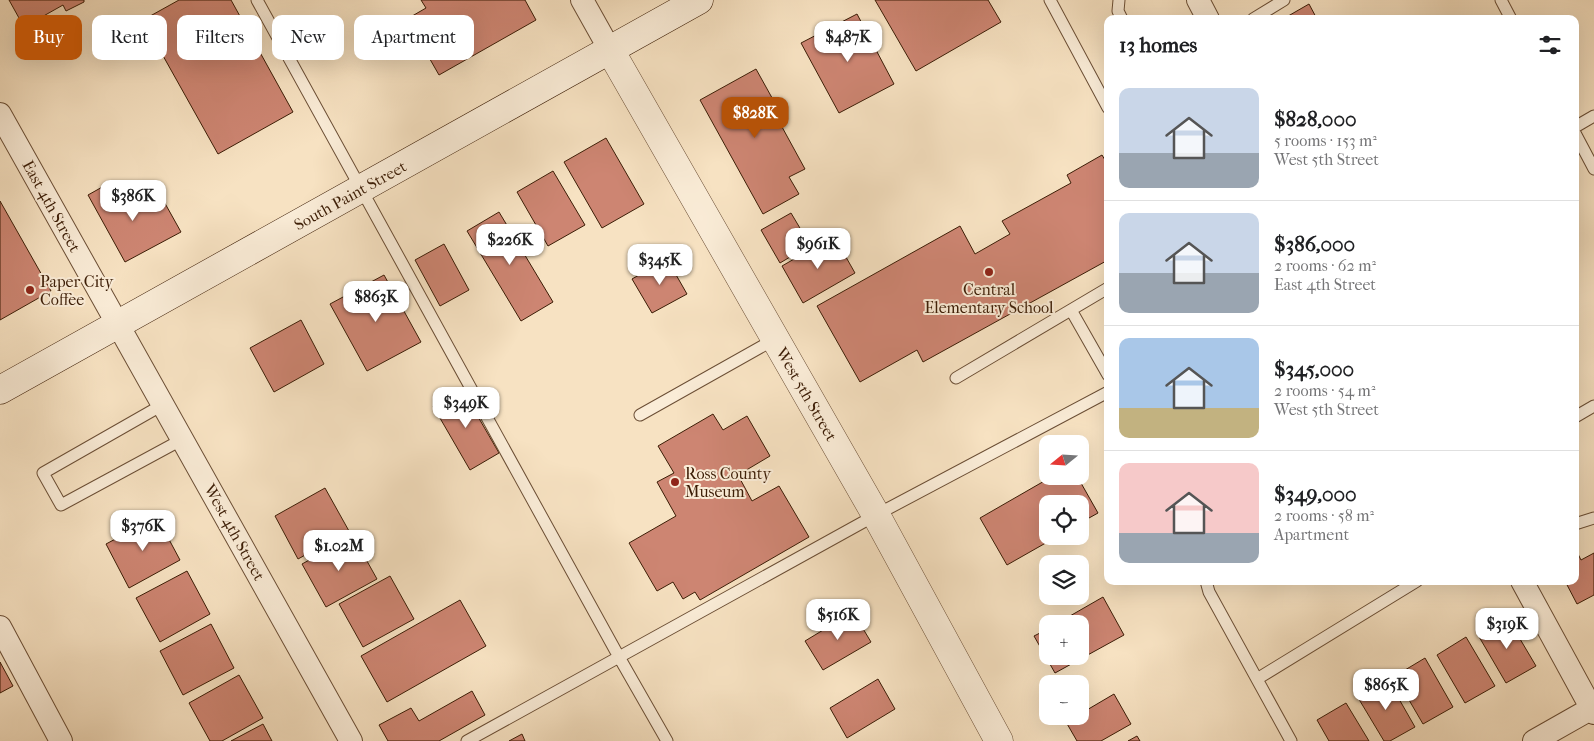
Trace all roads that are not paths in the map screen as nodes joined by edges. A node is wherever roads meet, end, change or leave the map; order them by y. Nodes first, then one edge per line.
1 (257, 0) edge
2 (582, 0) edge
3 (700, 0) edge
4 (1050, 0) edge
5 (1120, 0) edge
6 (1198, 0) edge
7 (1284, 0) edge
8 (1501, 0) edge
9 (1120, 15) edge
10 (1206, 15) edge
11 (1260, 15) edge
12 (1509, 15) edge
13 (610, 50) junction
14 (1104, 101) edge
15 (0, 114) edge
16 (1594, 116) edge
17 (1579, 125) edge
18 (1579, 141) edge
19 (1594, 169) edge
20 (361, 188) junction
21 (1104, 290) edge
22 (1071, 310) junction
23 (119, 324) junction
24 (775, 339) junction
25 (1104, 368) edge
26 (956, 378) dead end
27 (0, 390) edge
28 (1104, 394) edge
29 (164, 404) junction
30 (1594, 406) edge
31 (640, 414) dead end
32 (1579, 415) edge
33 (183, 439) junction
34 (876, 514) junction
35 (1594, 518) edge
36 (1579, 523) edge
37 (1207, 585) edge
38 (1410, 585) edge
39 (1524, 585) edge
40 (0, 627) edge
41 (619, 657) junction
42 (1257, 679) junction
43 (1593, 710) edge
44 (61, 741) edge
45 (351, 741) edge
46 (466, 741) edge
47 (667, 741) edge
48 (999, 741) edge
49 (1291, 741) edge
50 (1534, 741) edge

1 - 20 lane
2 - 13 street
3 - 13 main road, South Paint Street
4 - 14 lane
5 - 9 lane
6 - 10 street
7 - 11 lane
8 - 12 lane
13 - 20 main road, South Paint Street
13 - 24 main road, West 5th Street
15 - 23 street, East 4th Street
16 - 17 lane
18 - 19 lane
20 - 23 main road, South Paint Street
20 - 41 lane
21 - 22 lane
22 - 25 lane
22 - 26 lane
23 - 27 main road, South Paint Street
23 - 29 street, West 4th Street
24 - 31 lane
24 - 34 main road, West 5th Street
28 - 34 lane
29 - 33 street, West 4th Street
29 - 33 lane
30 - 32 lane
33 - 45 street, West 4th Street
34 - 41 lane
34 - 48 main road, West 5th Street
35 - 36 lane
37 - 42 lane
38 - 42 lane
39 - 43 street
40 - 44 street
41 - 46 lane
41 - 47 lane
42 - 49 lane
43 - 50 street

